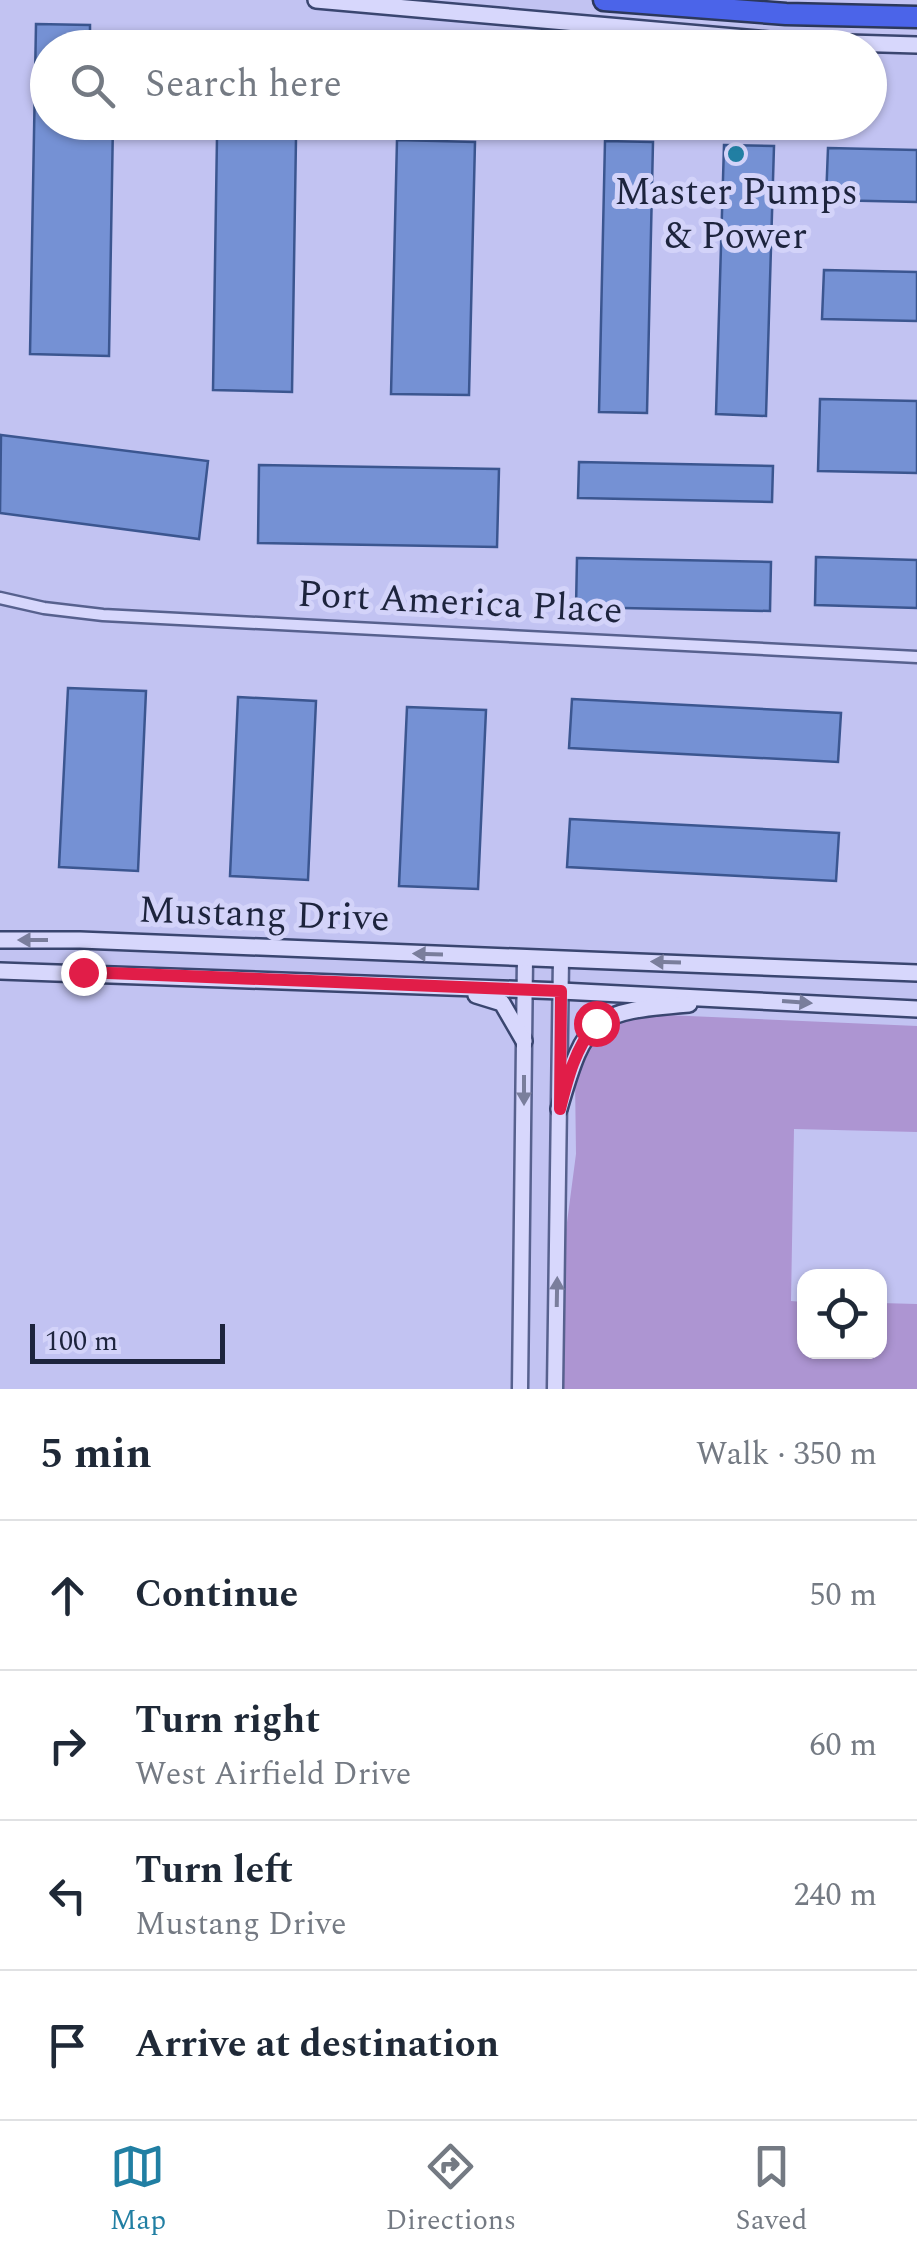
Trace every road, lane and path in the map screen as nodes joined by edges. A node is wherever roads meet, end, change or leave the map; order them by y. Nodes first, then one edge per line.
1 (316, 0) edge
2 (604, 0) edge
3 (917, 17) edge
4 (647, 30) edge
5 (887, 44) edge
6 (917, 45) edge
7 (0, 598) edge
8 (917, 657) edge
9 (0, 940) edge
10 (525, 958) junction
11 (561, 959) junction
12 (0, 970) edge
13 (917, 974) edge
14 (342, 982) junction
15 (525, 989) junction
16 (561, 991) junction
17 (755, 1000) junction
18 (917, 1009) edge
19 (524, 1041) junction
20 (560, 1109) junction
21 (520, 1389) edge
22 (555, 1389) edge

1 - 4 main road
2 - 3 highway
5 - 6 main road
7 - 8 street, Port America Place
10 -> 9 main road, Mustang Drive
10 - 11 main road, Mustang Drive
10 - 15 street
13 -> 11 main road, Mustang Drive
11 - 16 street
12 - 14 main road, Mustang Drive
14 - 15 main road, Mustang Drive
14 - 19 main road
15 - 16 main road, Mustang Drive
15 - 19 street
16 - 17 main road, Mustang Drive
16 - 20 street
17 -> 18 main road
17 - 20 main road
19 -> 21 street
22 -> 20 street

